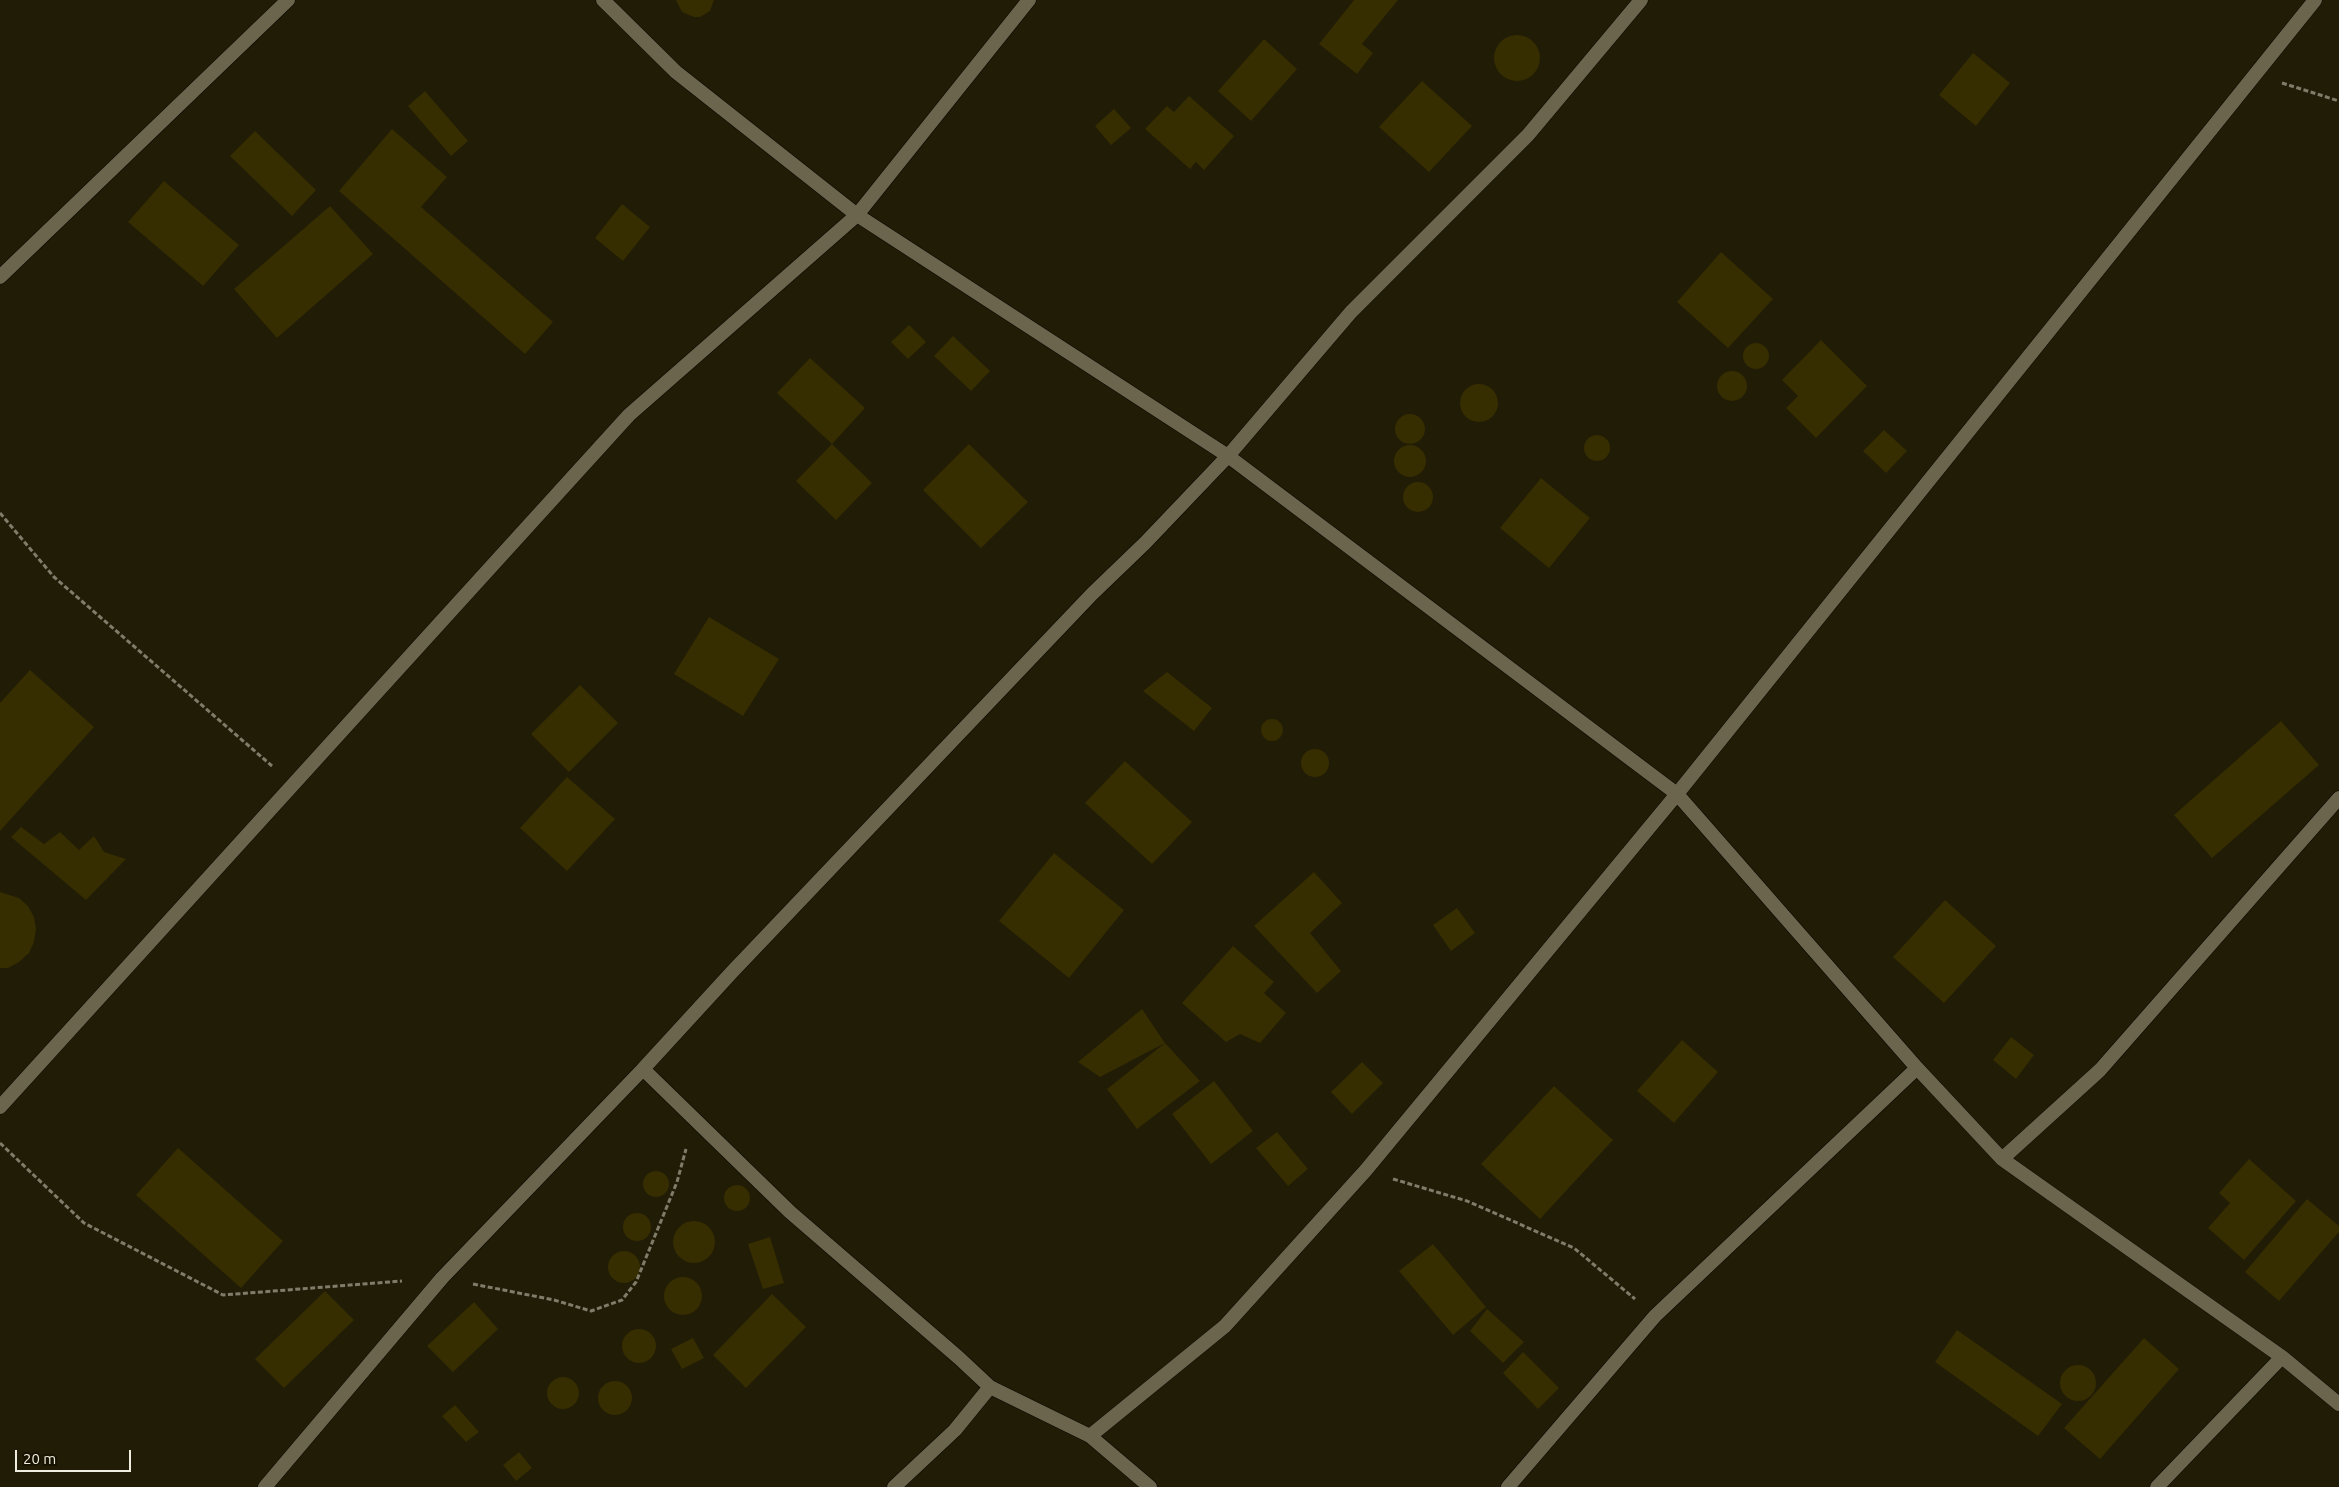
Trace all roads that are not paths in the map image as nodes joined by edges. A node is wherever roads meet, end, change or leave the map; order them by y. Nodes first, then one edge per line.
1 (288, 0) edge
2 (603, 0) edge
3 (1029, 0) edge
4 (1641, 0) edge
5 (2315, 0) edge
6 (857, 215) junction
7 (0, 277) edge
8 (1228, 456) junction
9 (1676, 794) junction
10 (2339, 798) edge
11 (1917, 1068) junction
12 (643, 1069) junction
13 (0, 1107) edge
14 (2002, 1159) junction
15 (2282, 1357) junction
16 (990, 1388) junction
17 (2339, 1404) edge
18 (1090, 1436) junction
19 (265, 1487) edge
20 (894, 1487) edge
21 (1150, 1487) edge
22 (1508, 1487) edge
23 (2157, 1487) edge

1 - 7 street
2 - 6 street
3 - 6 street
4 - 8 street
5 - 9 street
6 - 8 street
6 - 13 street
8 - 9 street
8 - 12 street
9 - 11 street
9 - 18 street
10 - 14 street
11 - 14 street
11 - 22 street
12 - 16 street
12 - 19 street
14 - 15 street
15 - 17 street
15 - 23 street
16 - 18 street
16 - 20 street
18 - 21 street

